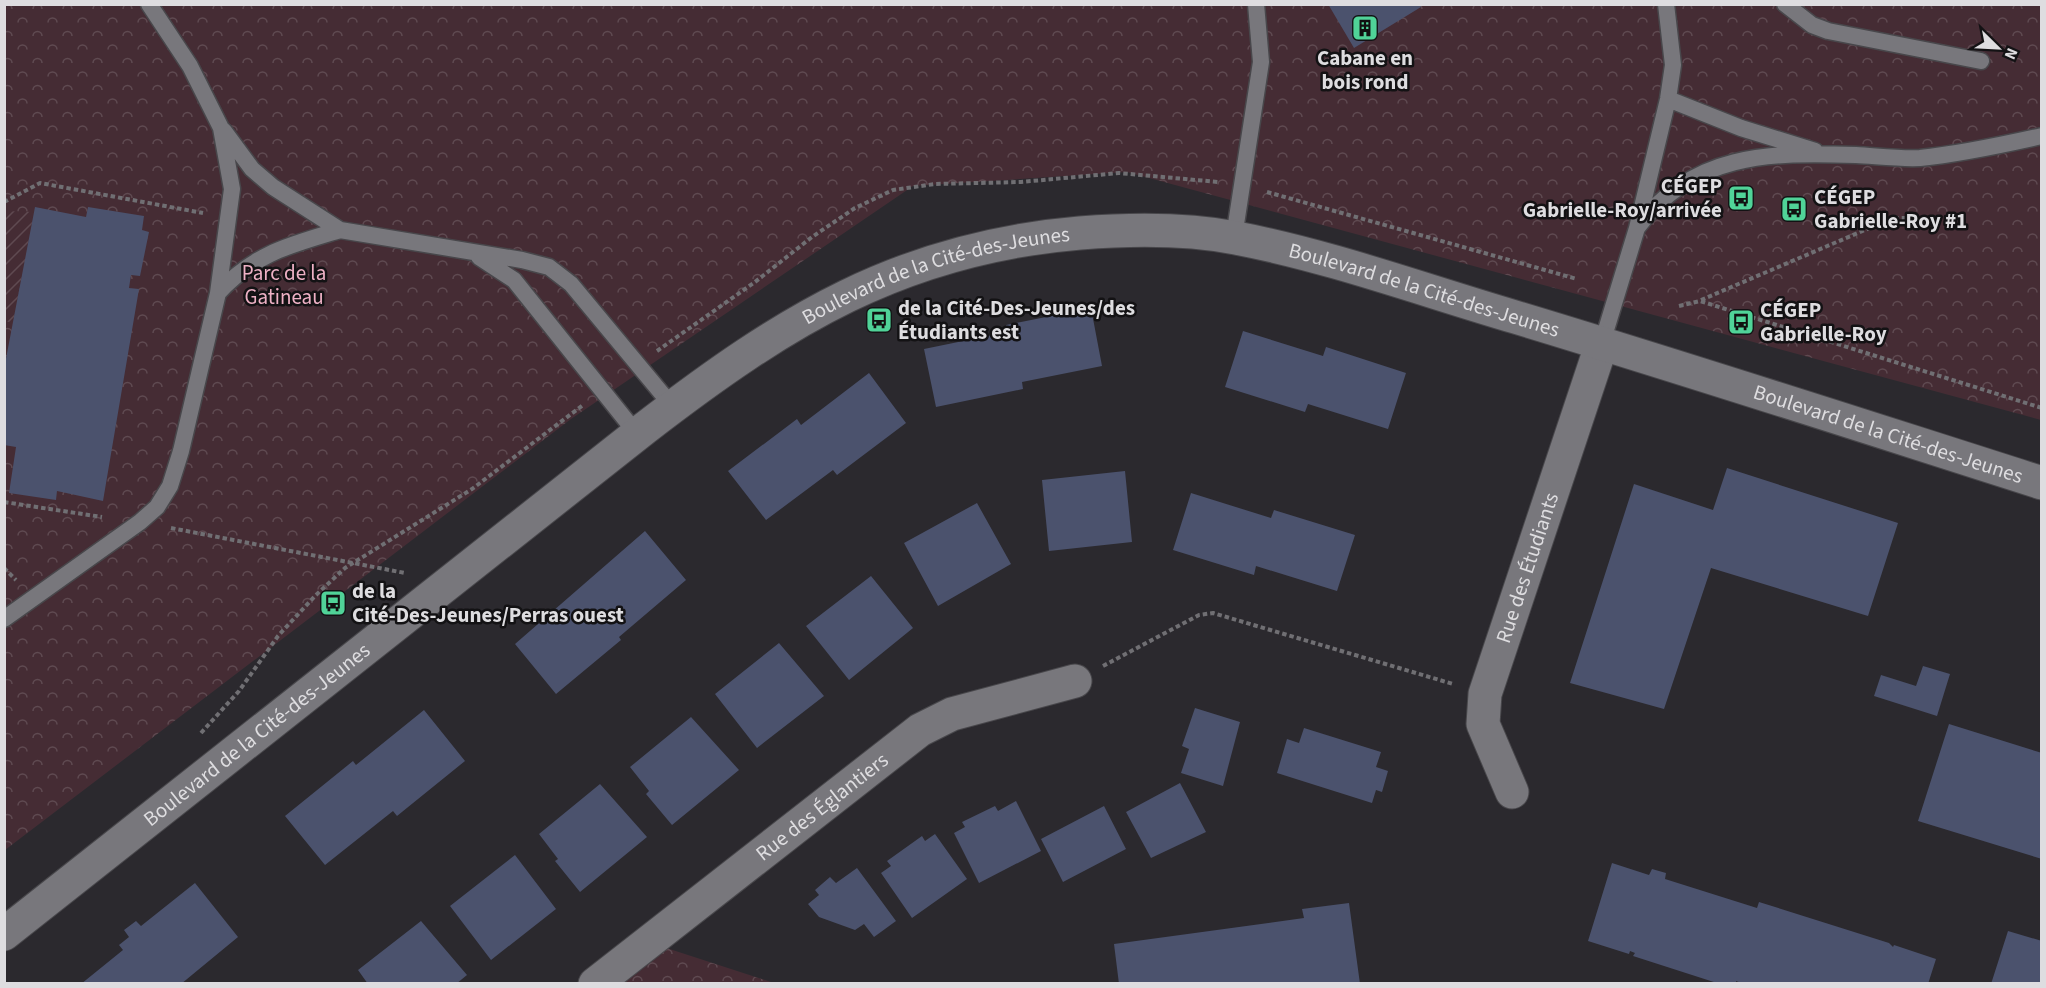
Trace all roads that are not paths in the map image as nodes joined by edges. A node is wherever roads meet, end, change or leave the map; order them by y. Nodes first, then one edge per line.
1 (149, 4) edge
2 (1256, 4) edge
3 (1666, 4) edge
4 (1785, 4) edge
5 (1981, 61) dead end
6 (1668, 99) junction
7 (221, 128) junction
8 (2042, 136) edge
9 (1824, 154) junction
10 (1636, 228) junction
11 (340, 230) junction
12 (1234, 237) junction
13 (470, 252) junction
14 (218, 293) junction
15 (1602, 343) junction
16 (673, 407) junction
17 (637, 434) junction
18 (2042, 483) edge
19 (4, 619) edge
20 (1075, 681) road end
21 (1512, 792) dead end
22 (4, 934) edge
23 (595, 984) edge

1 - 7 lane
2 - 12 lane
3 - 6 lane
4 - 5 lane
6 - 9 lane
6 - 10 lane
7 - 11 lane
7 - 14 lane
8 - 9 lane
9 - 10 lane
10 - 15 lane
11 - 13 lane
11 - 14 lane
12 - 15 street, Boulevard de la Cité-des-Jeunes
12 - 16 street, Boulevard de la Cité-des-Jeunes
13 - 16 lane
13 - 17 lane
14 - 19 lane
15 - 18 street, Boulevard de la Cité-des-Jeunes
15 - 21 street, Rue des Étudiants
16 - 17 street, Boulevard de la Cité-des-Jeunes
17 - 22 street, Boulevard de la Cité-des-Jeunes
20 - 23 street, Rue des Églantiers

